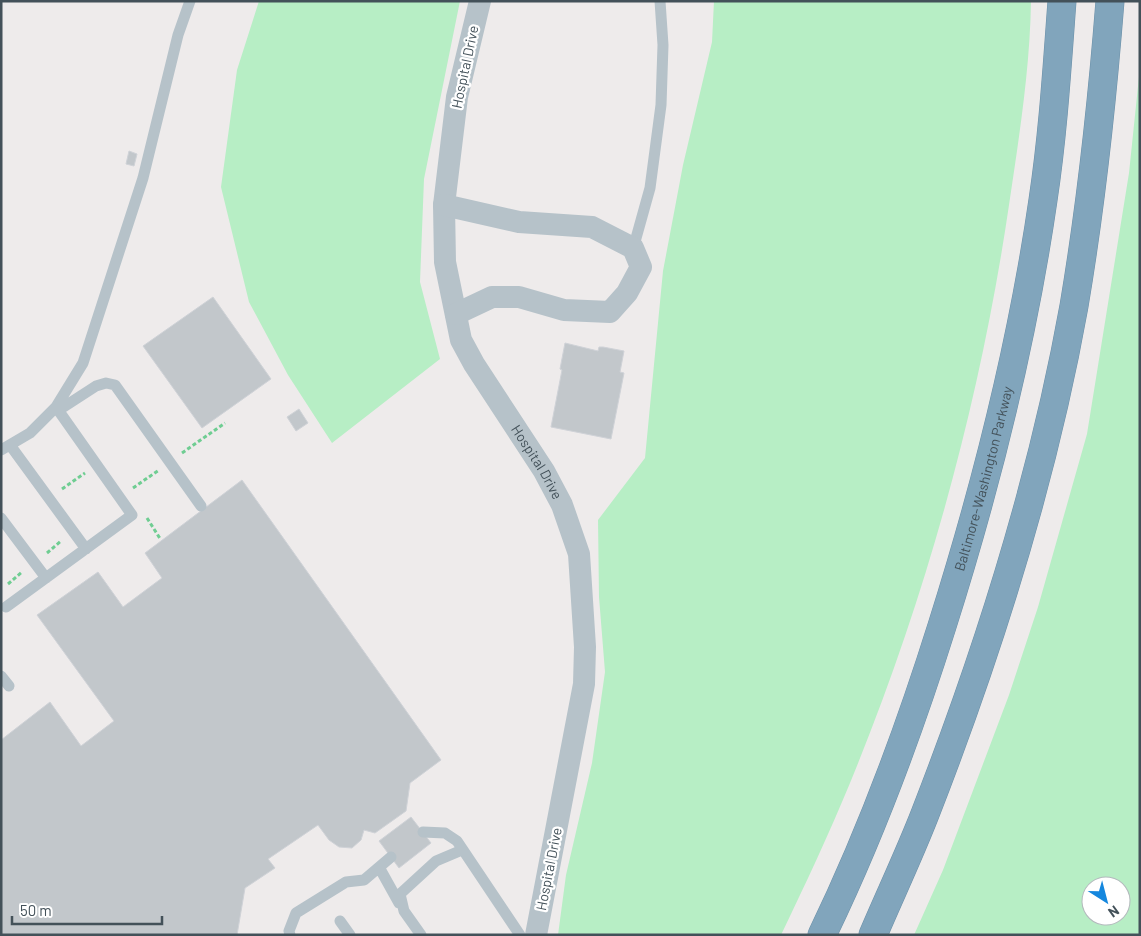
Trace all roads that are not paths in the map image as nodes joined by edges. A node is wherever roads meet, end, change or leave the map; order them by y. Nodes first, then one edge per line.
1 (190, 1) edge
2 (480, 1) edge
3 (660, 1) edge
4 (1062, 1) edge
5 (1110, 1) edge
6 (444, 205) junction
7 (633, 249) junction
8 (456, 314) junction
9 (58, 409) junction
10 (6, 447) edge
11 (201, 506) dead end
12 (1, 518) edge
13 (86, 548) junction
14 (46, 578) junction
15 (3, 606) edge
16 (1, 676) edge
17 (9, 686) dead end
18 (423, 832) dead end
19 (462, 850) junction
20 (391, 857) dead end
21 (379, 867) junction
22 (404, 911) junction
23 (340, 921) dead end
24 (290, 935) edge
25 (350, 935) edge
26 (421, 935) edge
27 (520, 935) edge
28 (536, 935) edge
29 (822, 935) edge
30 (873, 935) edge

1 - 9 lane
2 - 6 street, Hospital Drive
3 - 7 lane
4 - 29 highway, Baltimore-Washington Parkway
5 - 30 highway
6 - 7 street
6 - 8 street, Hospital Drive
7 - 8 street
8 - 28 street, Hospital Drive
9 - 10 lane
9 - 11 lane
9 - 13 lane
10 - 13 lane
12 - 14 lane
13 - 14 lane
14 - 15 lane
16 - 17 lane
18 - 19 lane
19 - 22 lane
19 - 27 lane
20 - 21 lane
21 - 22 lane
21 - 24 lane
22 - 26 lane
23 - 25 lane

